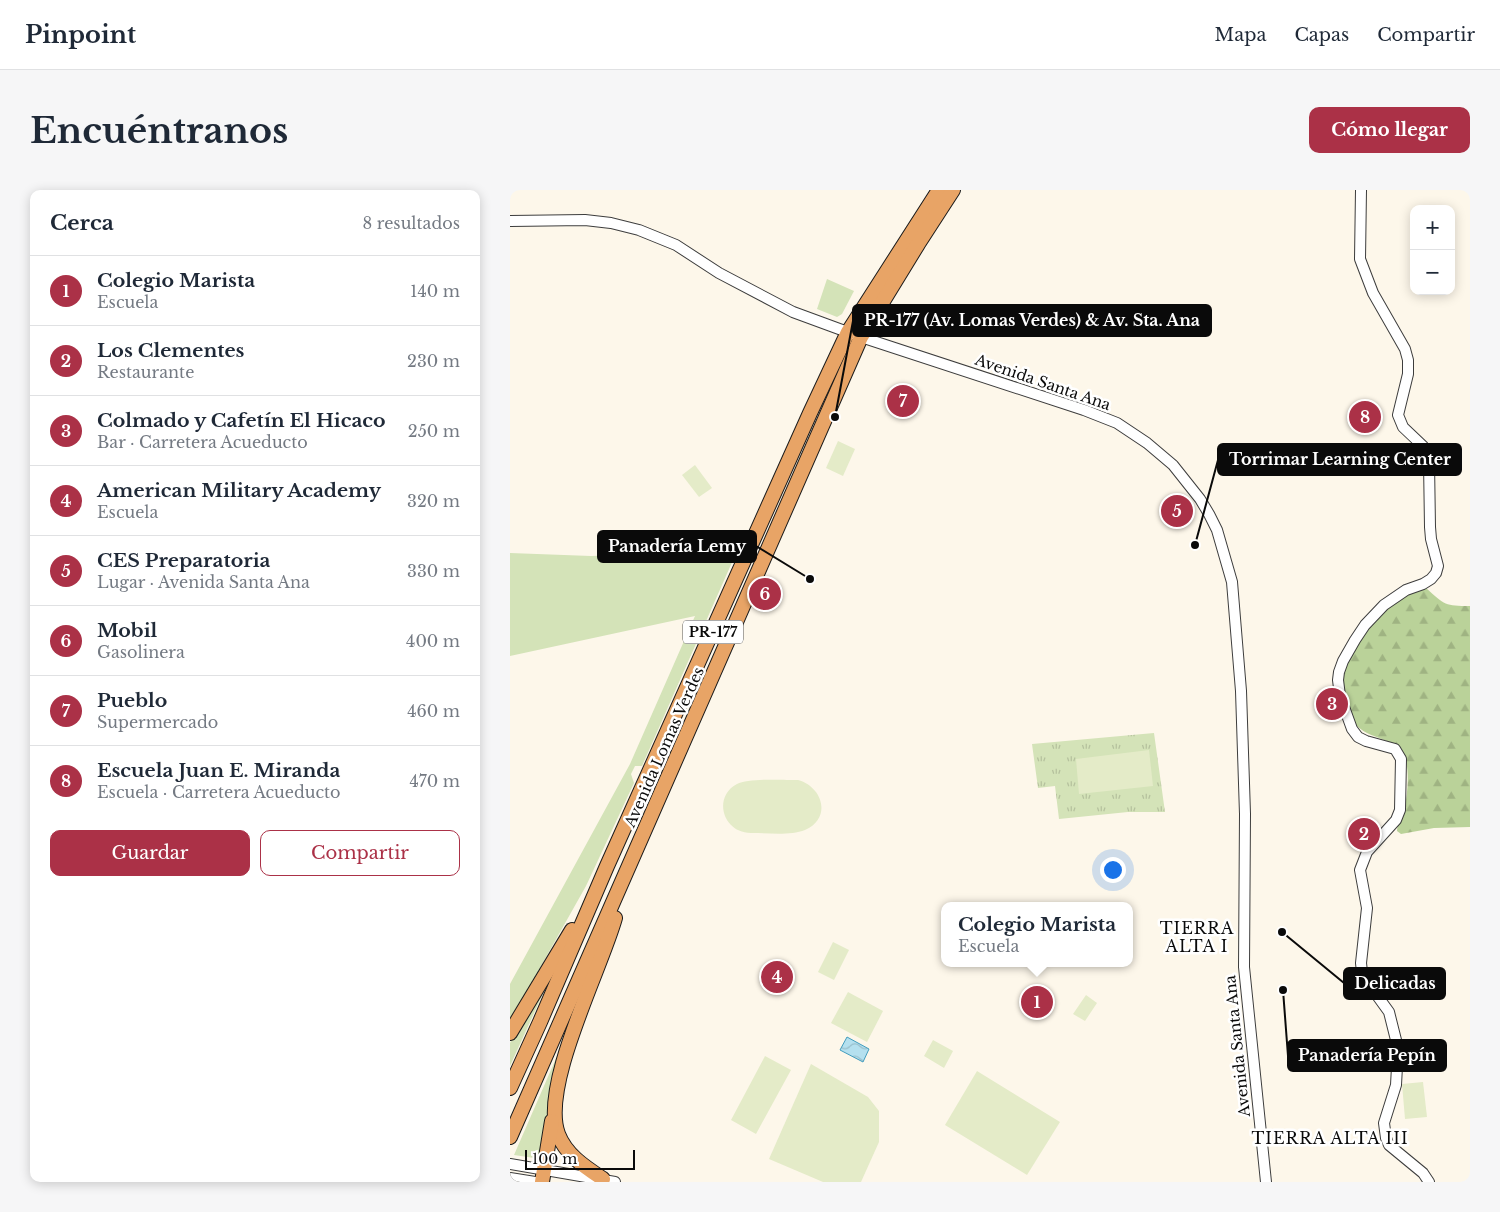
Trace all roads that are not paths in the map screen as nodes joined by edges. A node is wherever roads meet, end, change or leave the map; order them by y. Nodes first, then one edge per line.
1 (939, 190) edge
2 (953, 190) edge
3 (1361, 190) edge
4 (510, 221) edge
5 (855, 334) junction
6 (607, 866) junction
7 (629, 866) junction
8 (510, 1033) edge
9 (510, 1088) edge
10 (554, 1113) junction
11 (510, 1137) edge
12 (510, 1164) edge
13 (543, 1176) edge
14 (510, 1178) edge
15 (609, 1181) edge
16 (535, 1182) edge
17 (1266, 1182) edge
18 (1429, 1182) edge

1 - 5 highway, Avenida Lomas Verdes / PR-177
2 - 5 highway, Avenida Lomas Verdes / PR-177
3 - 18 street
4 - 5 street, Avenida Santa Ana
5 - 6 highway, Avenida Lomas Verdes / PR-177
5 - 7 highway, Avenida Lomas Verdes / PR-177
5 - 17 street, Avenida Santa Ana
6 - 8 highway
6 - 9 highway, Avenida Lomas Verdes / PR-177
7 - 10 highway
7 - 11 highway, Avenida Lomas Verdes / PR-177
10 - 13 highway
10 - 15 highway
12 - 13 street
13 - 15 street
14 - 16 street

